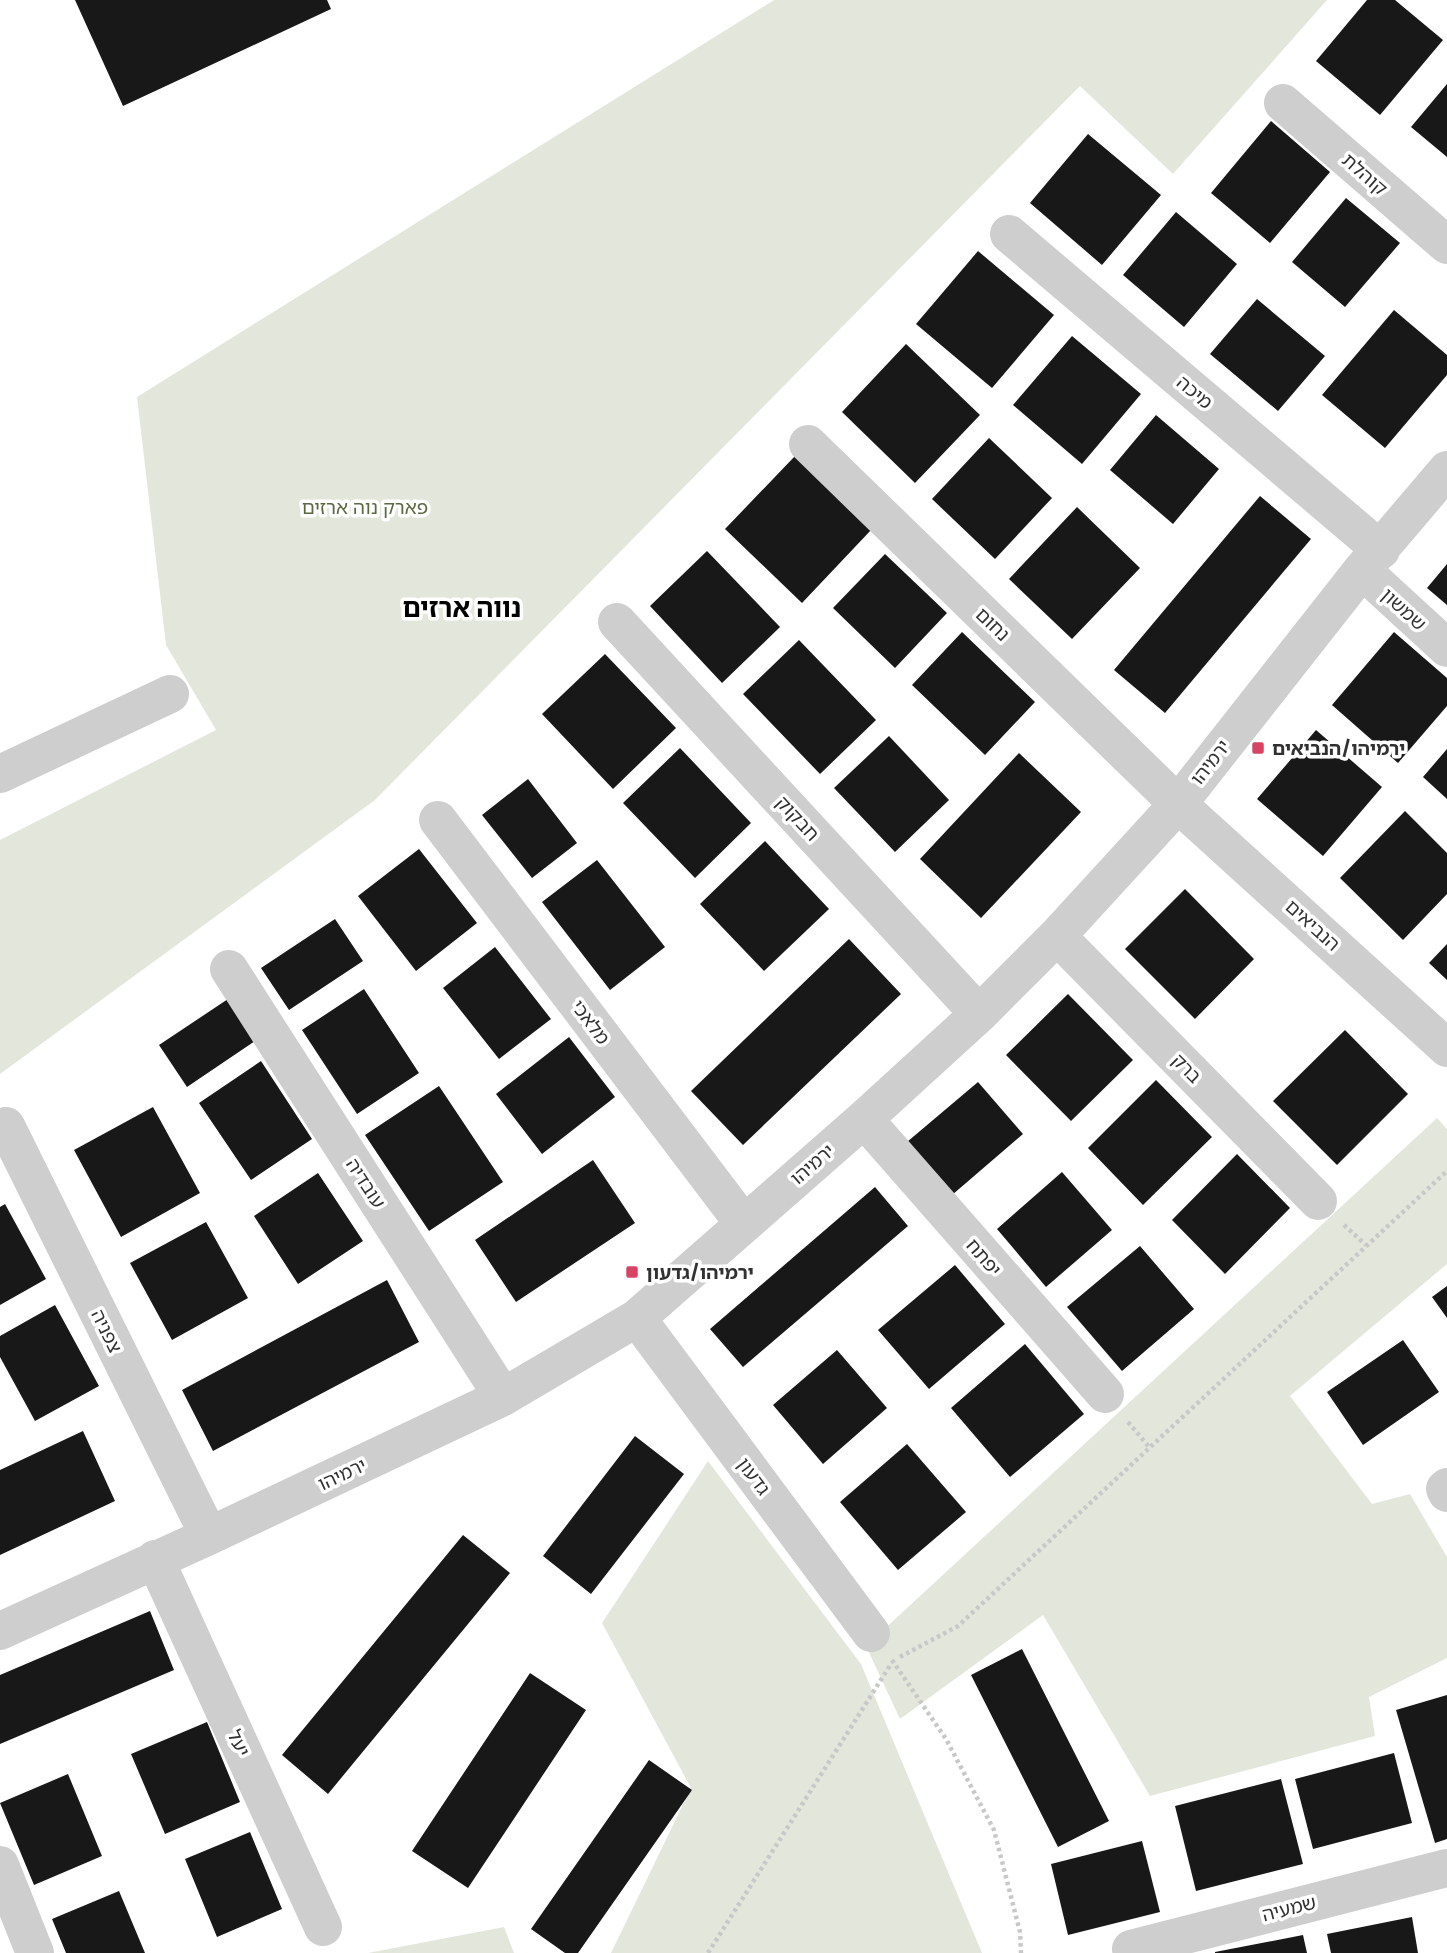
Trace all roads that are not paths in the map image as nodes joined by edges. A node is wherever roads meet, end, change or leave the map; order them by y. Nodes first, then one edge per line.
1 (1283, 103) dead end
2 (1009, 234) dead end
3 (1447, 245) edge
4 (808, 444) dead end
5 (1447, 470) edge
6 (1371, 560) junction
7 (617, 622) dead end
8 (1447, 648) edge
9 (170, 694) dead end
10 (0, 774) edge
11 (1178, 804) junction
12 (438, 820) dead end
13 (1057, 936) junction
14 (229, 969) dead end
15 (979, 1014) junction
16 (1447, 1048) edge
17 (863, 1119) junction
18 (6, 1126) dead end
19 (1318, 1201) dead end
20 (744, 1224) junction
21 (637, 1318) junction
22 (1105, 1394) dead end
23 (503, 1397) junction
24 (1447, 1487) edge
25 (1447, 1493) edge
26 (209, 1536) junction
27 (155, 1559) junction
28 (0, 1631) edge
29 (882, 1647) road end
30 (0, 1865) edge
31 (1447, 1868) edge
32 (323, 1927) dead end
33 (1131, 1949) dead end
34 (35, 1953) edge

1 - 3 street, קוהלת
2 - 6 street, מיכה
4 - 11 street, נחום
5 - 6 street, ירמיהו
6 - 8 street, שמשון
6 - 11 street, ירמיהו
7 - 15 street, חבקוק
9 - 10 street
11 - 13 street, ירמיהו
11 - 16 street, הנביאים
12 - 20 street, מלאכי
13 - 15 street, ירמיהו
13 - 19 street, ברק
14 - 23 street, עובדיה
15 - 17 street, ירמיהו
17 - 20 street, ירמיהו
17 - 22 street, יפתח
18 - 26 street, צפניה
20 - 21 street, ירמיהו
21 - 23 street, ירמיהו
21 - 29 street, גדעון
23 - 26 street, ירמיהו
24 - 25 street
26 - 27 street, ירמיהו
27 - 28 street, ירמיהו
27 - 32 street, יעל
30 - 34 street
31 - 33 street, שמעיה

